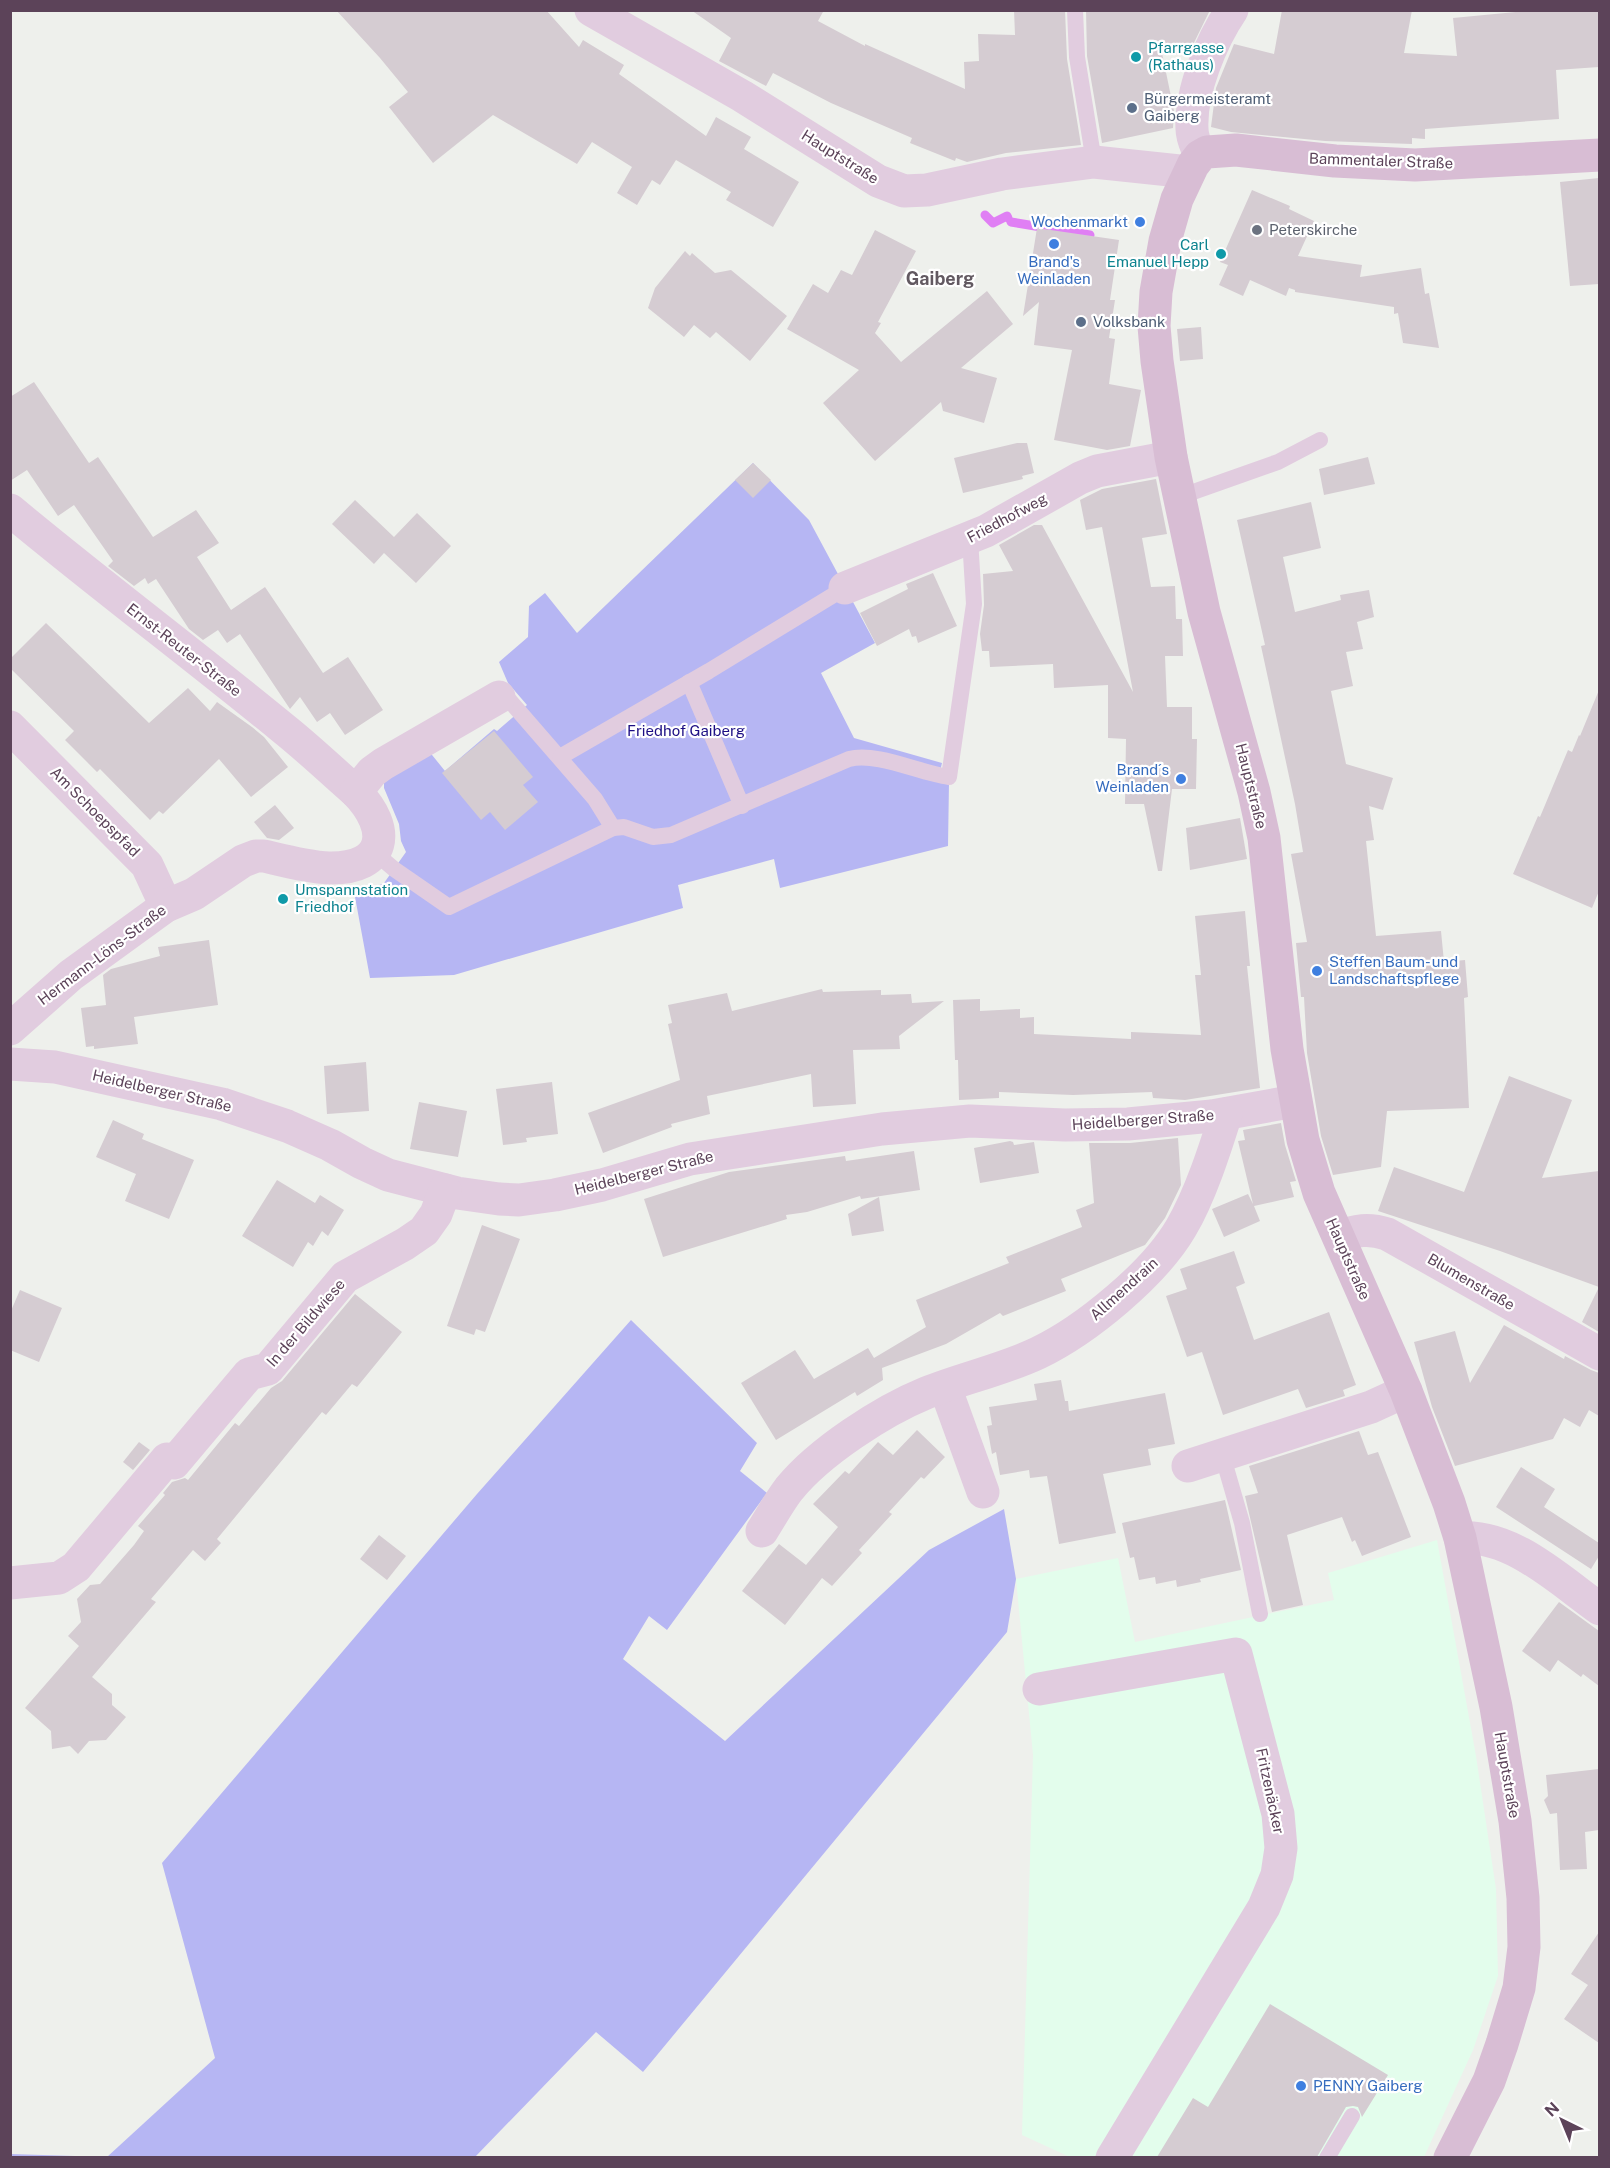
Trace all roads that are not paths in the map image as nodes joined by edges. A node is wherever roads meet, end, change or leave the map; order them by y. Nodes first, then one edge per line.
1 (591, 10) edge
2 (1074, 10) edge
3 (1232, 10) edge
4 (1599, 154) edge
5 (1094, 162) junction
6 (1195, 164) junction
7 (1320, 440) dead end
8 (1171, 457) junction
9 (1179, 496) junction
10 (10, 510) edge
11 (970, 538) junction
12 (845, 588) joint
13 (689, 682) junction
14 (499, 697) joint
15 (10, 727) edge
16 (560, 757) junction
17 (356, 792) junction
18 (742, 806) junction
19 (613, 828) junction
20 (374, 852) junction
21 (166, 906) junction
22 (13, 1021) edge
23 (10, 1064) edge
24 (1295, 1101) junction
25 (1226, 1114) junction
26 (445, 1190) junction
27 (1339, 1237) junction
28 (1599, 1354) edge
29 (945, 1387) junction
30 (1406, 1391) junction
31 (1222, 1454) junction
32 (1188, 1466) dead end
33 (983, 1492) dead end
34 (762, 1531) dead end
35 (1460, 1538) junction
36 (10, 1583) edge
37 (1599, 1609) edge
38 (1260, 1614) dead end
39 (1040, 1689) dead end
40 (1352, 2116) dead end
41 (1112, 2157) edge
42 (1327, 2157) edge
43 (1450, 2157) edge

1 - 5 street, Hauptstraße
2 - 5 lane
3 - 6 street
4 - 6 main road, Bammentaler Straße
5 - 6 street, Hauptstraße
6 - 8 main road, Hauptstraße
7 - 9 lane
8 - 9 main road, Hauptstraße
8 - 11 street, Friedhofweg
9 - 24 main road, Hauptstraße
10 - 17 street, Ernst-Reuter-Straße
11 - 12 street, Friedhofweg
11 - 18 lane
12 - 13 lane
13 - 16 lane
13 - 18 lane
14 - 16 lane
14 - 17 street
15 - 21 street, Am Schoepspfad
16 - 19 lane
17 - 20 street
18 - 19 lane
19 - 20 lane
20 - 21 street, Hermann-Löns-Straße
21 - 22 street, Hermann-Löns-Straße
23 - 26 street, Heidelberger Straße
24 - 25 street, Heidelberger Straße
24 - 27 main road, Hauptstraße
25 - 26 street, Heidelberger Straße
25 - 29 street, Allmendrain
26 - 36 street, In der Bildwiese
27 - 28 street, Blumenstraße
27 - 30 main road, Hauptstraße
29 - 33 street
29 - 34 street, Allmendrain
30 - 31 street
30 - 35 main road, Hauptstraße
31 - 32 street
31 - 38 lane
35 - 37 street
35 - 43 main road, Hauptstraße
39 - 41 street, Fritzenäcker
40 - 42 lane

